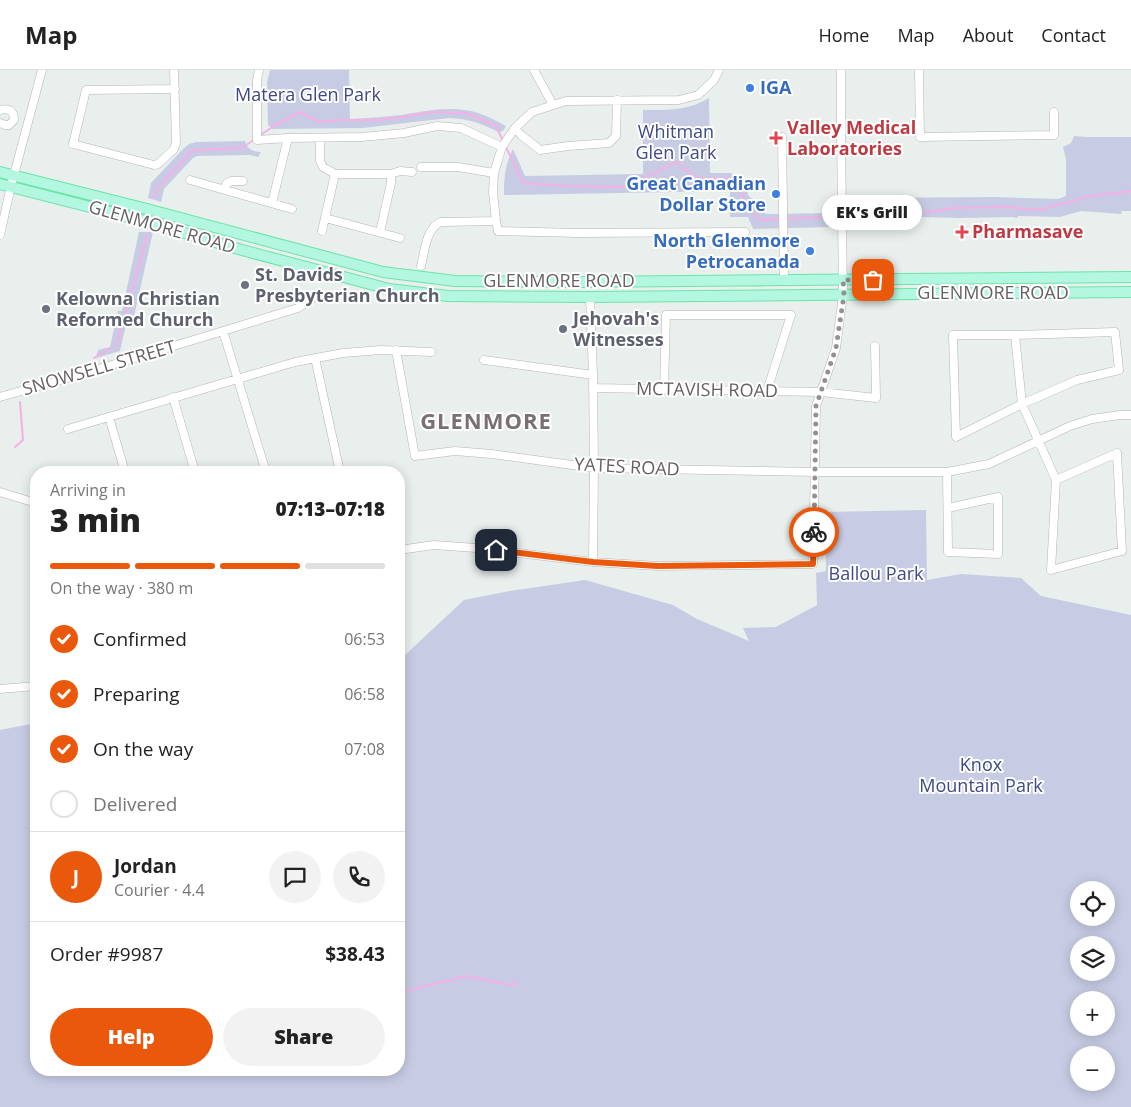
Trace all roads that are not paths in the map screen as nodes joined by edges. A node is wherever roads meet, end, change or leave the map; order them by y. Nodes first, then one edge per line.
1 (42, 70) edge
2 (174, 70) edge
3 (259, 70) edge
4 (534, 70) edge
5 (719, 70) edge
6 (841, 70) edge
7 (919, 70) edge
8 (175, 89) junction
9 (617, 100) junction
10 (554, 105) junction
11 (0, 110) edge
12 (1054, 112) dead end
13 (0, 124) edge
14 (515, 128) junction
15 (782, 137) dead end
16 (288, 138) junction
17 (320, 138) junction
18 (502, 146) junction
19 (421, 167) dead end
20 (0, 172) edge
21 (412, 172) dead end
22 (494, 172) junction
23 (335, 174) junction
24 (391, 174) junction
25 (14, 175) junction
26 (190, 180) dead end
27 (243, 181) dead end
28 (0, 184) edge
29 (11, 186) junction
30 (225, 190) junction
31 (272, 203) junction
32 (292, 209) dead end
33 (325, 218) junction
34 (496, 221) junction
35 (322, 231) dead end
36 (380, 232) junction
37 (745, 232) dead end
38 (0, 235) edge
39 (400, 238) dead end
40 (421, 266) dead end
41 (1131, 277) edge
42 (784, 280) junction
43 (843, 280) junction
44 (1131, 292) edge
45 (844, 295) junction
46 (590, 297) junction
47 (311, 300) dead end
48 (223, 331) junction
49 (1015, 335) junction
50 (875, 346) dead end
51 (396, 350) junction
52 (431, 352) dead end
53 (315, 358) junction
54 (484, 360) dead end
55 (593, 375) junction
56 (237, 379) junction
57 (593, 388) junction
58 (664, 390) junction
59 (768, 391) junction
60 (821, 392) junction
61 (0, 397) edge
62 (174, 398) junction
63 (1022, 404) junction
64 (1131, 415) edge
65 (109, 417) junction
66 (68, 429) dead end
67 (1038, 441) junction
68 (123, 466) edge
69 (193, 466) edge
70 (264, 466) edge
71 (339, 466) edge
72 (594, 468) junction
73 (815, 472) junction
74 (947, 472) junction
75 (1056, 480) junction
76 (0, 492) edge
77 (30, 502) edge
78 (948, 508) junction
79 (405, 549) edge
80 (593, 562) junction
81 (30, 686) edge
82 (0, 689) edge

1 - 25 street
2 - 8 street
3 - 16 street
4 - 10 street
5 - 9 street
6 - 43 street
7 - 12 street
8 - 8 street
9 - 10 street
9 - 14 street
10 - 14 street
11 - 13 street
14 - 18 street
15 - 42 street
16 - 17 street
16 - 31 street
17 - 18 street
17 - 23 street
18 - 22 street
19 - 22 street
20 - 25 main road, GLENMORE ROAD
21 - 24 street
22 - 34 street
23 - 24 street
23 - 33 street
24 - 36 street
25 - 29 street
25 - 42 main road, GLENMORE ROAD
26 - 30 street
27 - 30 street
28 - 29 main road, GLENMORE ROAD
29 - 38 street
29 - 46 main road, GLENMORE ROAD
30 - 31 street
31 - 32 street
33 - 35 street
33 - 36 street
34 - 37 street
34 - 40 street
36 - 39 street
41 - 43 main road, GLENMORE ROAD
42 - 43 main road, GLENMORE ROAD
43 - 45 street
44 - 45 main road, GLENMORE ROAD
45 - 46 main road, GLENMORE ROAD
45 - 60 street
46 - 55 street
47 - 48 street, SNOWSELL STREET
48 - 56 street
48 - 61 street, SNOWSELL STREET
49 - 63 street
49 - 63 street
49 - 63 street
50 - 60 street, MCTAVISH ROAD
51 - 52 street
51 - 53 street
51 - 72 street, YATES ROAD
53 - 56 street
53 - 71 street
54 - 55 street
55 - 57 street
56 - 62 street
56 - 70 street
57 - 58 street, MCTAVISH ROAD
57 - 72 street
58 - 59 street, MCTAVISH ROAD
58 - 59 street
59 - 60 street, MCTAVISH ROAD
60 - 73 street
62 - 65 street
62 - 69 street
63 - 67 street
64 - 67 street, YATES ROAD
65 - 66 street
65 - 68 street
67 - 74 street, YATES ROAD
67 - 75 street
72 - 73 street, YATES ROAD
72 - 80 street
73 - 74 street, YATES ROAD
73 - 80 street
74 - 78 street
75 - 75 street
76 - 77 street
78 - 78 street
79 - 80 street
81 - 82 street

